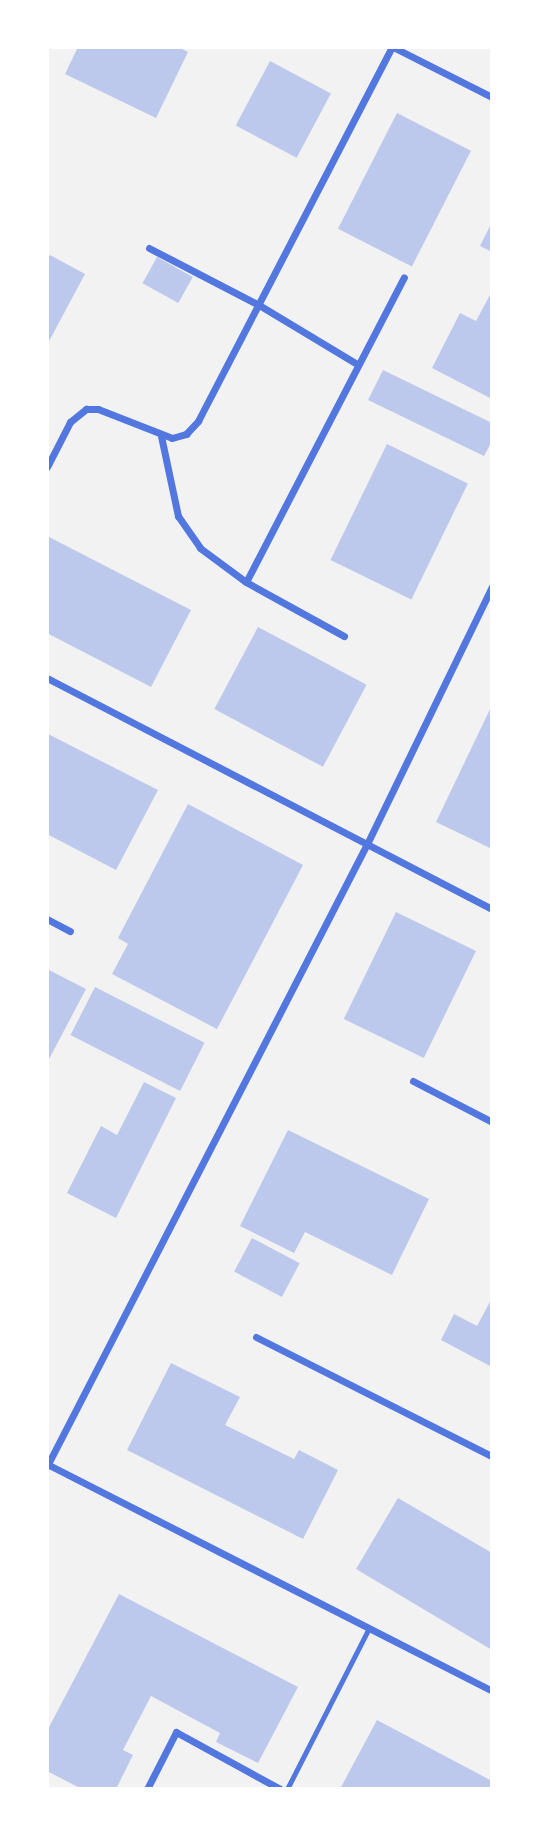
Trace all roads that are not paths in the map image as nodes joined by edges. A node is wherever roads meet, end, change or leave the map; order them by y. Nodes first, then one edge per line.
1 (392, 47) edge
2 (492, 97) edge
3 (149, 248) dead end
4 (404, 277) dead end
5 (259, 305) junction
6 (355, 363) junction
7 (161, 436) junction
8 (47, 467) edge
9 (246, 582) junction
10 (492, 586) edge
11 (344, 636) dead end
12 (47, 678) edge
13 (367, 844) junction
14 (492, 909) edge
15 (47, 919) edge
16 (70, 931) dead end
17 (413, 1082) dead end
18 (492, 1122) edge
19 (256, 1337) dead end
20 (492, 1456) edge
21 (48, 1465) edge
22 (369, 1628) junction
23 (492, 1691) edge
24 (147, 1789) edge
25 (280, 1789) edge
26 (287, 1789) edge

1 - 2 street
1 - 5 street
3 - 5 street
4 - 6 street
5 - 6 street
5 - 7 street
6 - 9 street
7 - 8 street
7 - 9 street
9 - 11 street
10 - 13 street
12 - 13 street
13 - 14 street
13 - 21 street
15 - 16 street
17 - 18 street
19 - 20 street
21 - 22 street
22 - 23 street
22 - 26 lane
24 - 25 street

